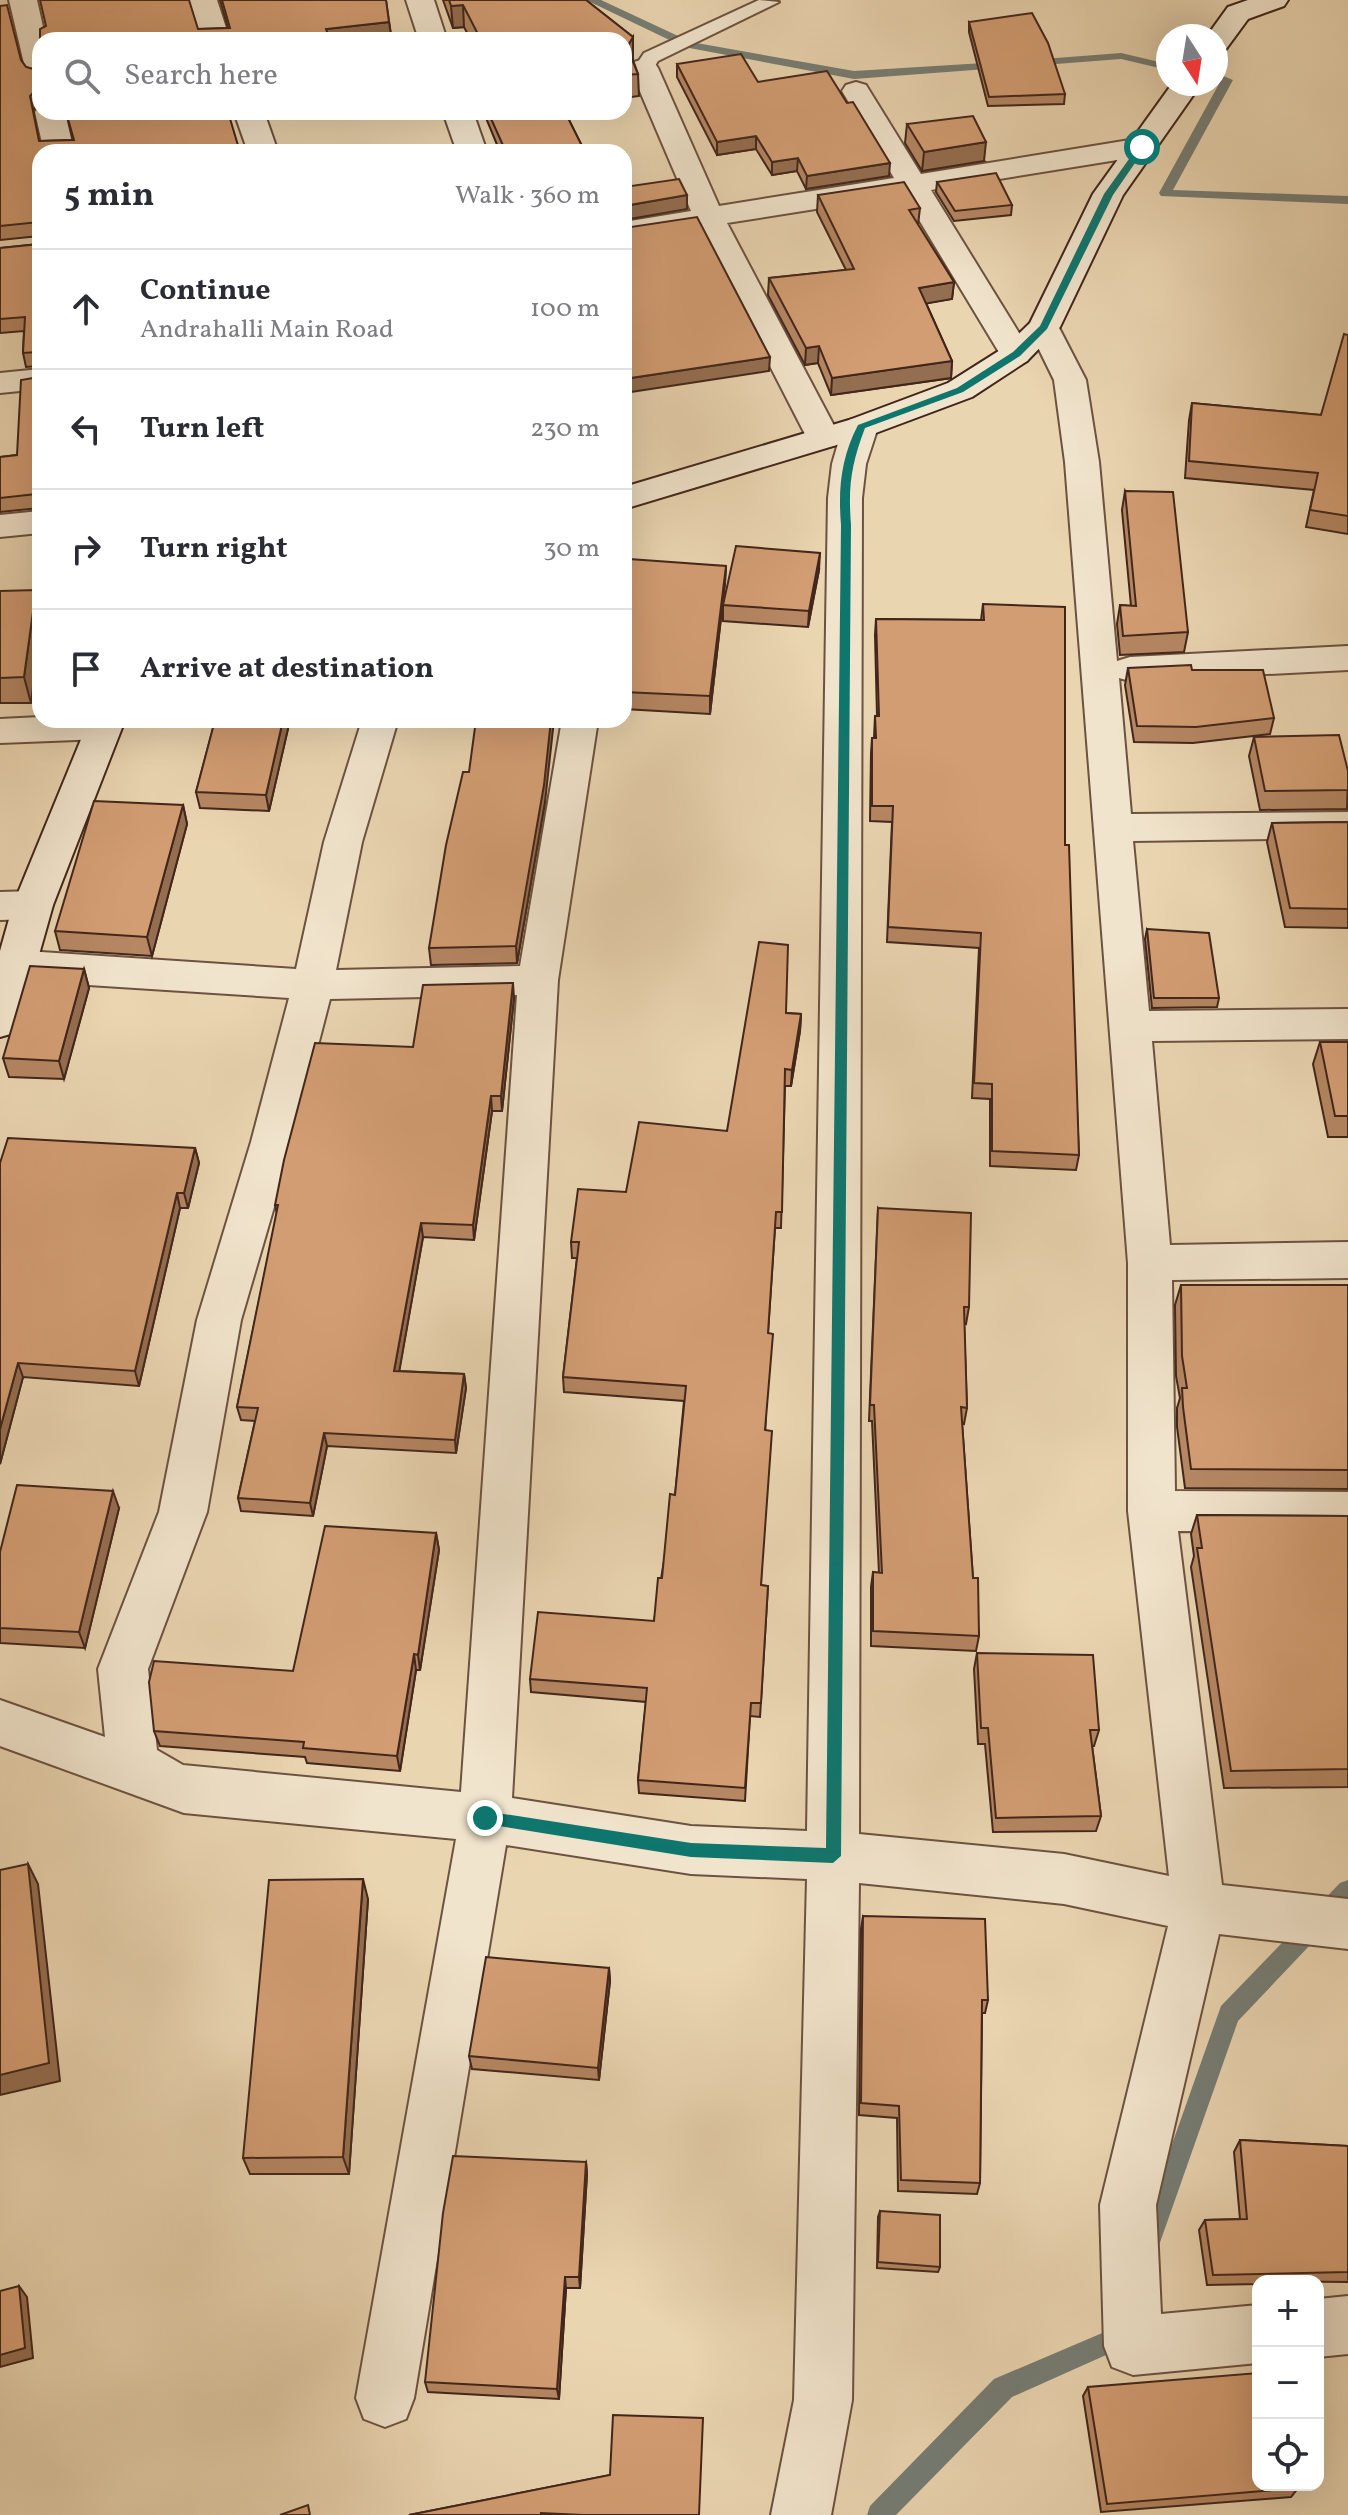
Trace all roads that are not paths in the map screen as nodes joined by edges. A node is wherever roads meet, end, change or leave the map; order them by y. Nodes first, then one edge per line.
1 (23, 0) edge
2 (203, 0) edge
3 (420, 0) edge
4 (1274, 0) edge
5 (770, 2) dead end
6 (1228, 27) edge
7 (213, 32) edge
8 (430, 32) edge
9 (32, 38) edge
10 (644, 68) joint
11 (856, 91) dead end
12 (1178, 96) edge
13 (52, 120) edge
14 (252, 120) edge
15 (461, 120) edge
16 (57, 144) edge
17 (260, 144) edge
18 (469, 144) edge
19 (1142, 147) junction
20 (910, 185) junction
21 (709, 218) junction
22 (632, 230) edge
23 (1030, 341) junction
24 (32, 380) edge
25 (0, 383) edge
26 (843, 432) junction
27 (632, 496) edge
28 (32, 523) edge
29 (0, 526) edge
30 (1348, 658) edge
31 (1100, 671) junction
32 (45, 728) edge
33 (102, 728) edge
34 (378, 728) edge
35 (579, 728) edge
36 (0, 731) edge
37 (1348, 825) edge
38 (1113, 828) junction
39 (17, 905) edge
40 (16, 965) junction
41 (538, 980) junction
42 (313, 985) junction
43 (0, 1022) edge
44 (1348, 1024) edge
45 (1130, 1026) junction
46 (1348, 1260) edge
47 (1150, 1263) junction
48 (1152, 1511) junction
49 (1348, 1512) edge
50 (0, 1723) edge
51 (184, 1789) junction
52 (485, 1818) junction
53 (833, 1856) junction
54 (1199, 1907) junction
55 (1348, 1924) edge
56 (1348, 2325) edge
57 (1324, 2327) edge
58 (1252, 2335) edge
59 (385, 2398) dead end
60 (801, 2515) edge

1 - 9 street
2 - 7 street
3 - 8 street
4 - 6 street
5 - 10 lane
10 - 21 street
11 - 20 street
12 - 19 street
13 - 16 street
14 - 17 street
15 - 18 street
19 - 20 street
19 - 23 street
20 - 21 street
20 - 23 street
21 - 22 street
21 - 26 street
23 - 26 street
23 - 31 street
24 - 25 street
26 - 27 street
26 - 53 street
28 - 29 street
30 - 31 street
31 - 38 street
32 - 36 street
33 - 39 street
34 - 42 street
35 - 41 street
37 - 38 street
38 - 45 street
39 - 40 street
40 - 42 street
40 - 43 street
41 - 42 street
41 - 52 street
42 - 51 street
44 - 45 street
45 - 47 street
46 - 47 street
47 - 48 street
48 - 49 street
48 - 54 street
50 - 51 street
51 - 52 street
52 - 53 street
52 - 59 street
53 - 54 street
53 - 60 street
54 - 55 street
54 - 58 street
56 - 57 street

